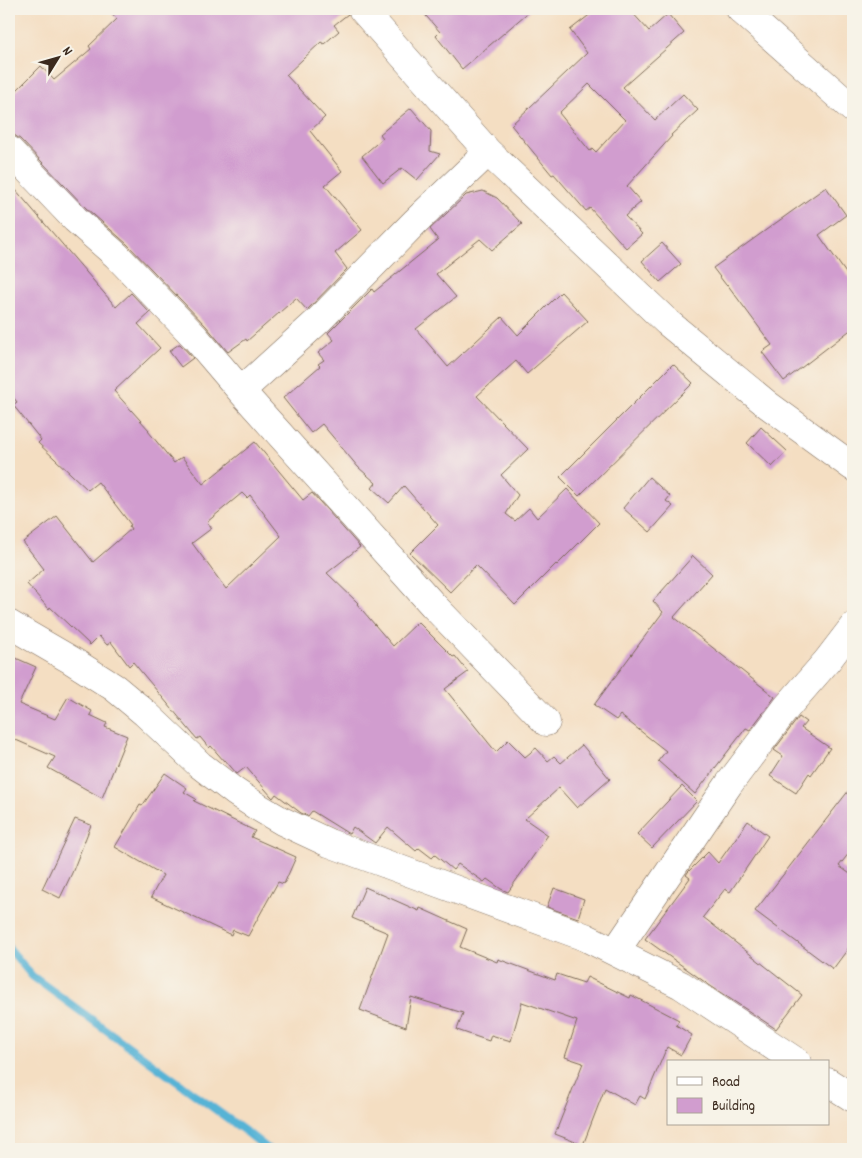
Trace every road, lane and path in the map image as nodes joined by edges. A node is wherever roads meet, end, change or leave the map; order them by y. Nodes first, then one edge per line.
1 (362, 9) edge
2 (740, 9) edge
3 (853, 109) edge
4 (9, 150) edge
5 (488, 152) junction
6 (242, 391) junction
7 (853, 467) edge
8 (9, 624) edge
9 (853, 627) edge
10 (546, 722) dead end
11 (615, 952) junction
12 (794, 1060) edge
13 (830, 1083) edge
14 (853, 1098) edge

1 - 5 street
2 - 3 street
4 - 6 street
5 - 6 street
5 - 7 street
6 - 10 street
8 - 11 street
9 - 11 street
11 - 12 street
13 - 14 street

